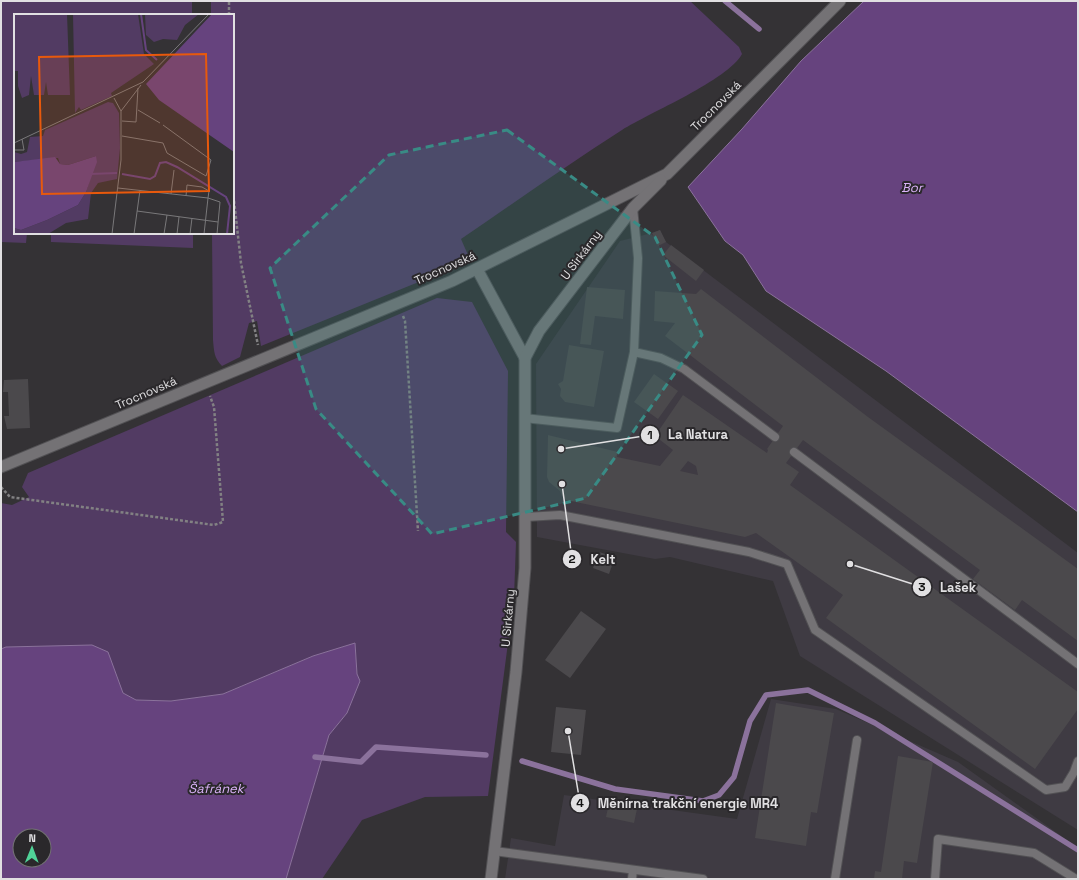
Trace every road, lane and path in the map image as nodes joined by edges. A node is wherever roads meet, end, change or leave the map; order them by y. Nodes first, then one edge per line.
1 (229, 1) edge
2 (840, 1) edge
3 (229, 14) edge
4 (667, 174) junction
5 (234, 200) edge
6 (633, 208) junction
7 (477, 269) junction
8 (396, 304) junction
9 (634, 352) junction
10 (525, 358) junction
11 (261, 359) junction
12 (206, 382) junction
13 (524, 418) junction
14 (775, 437) dead end
15 (794, 452) dead end
16 (1, 467) edge
17 (1, 488) edge
18 (526, 517) junction
19 (418, 531) dead end
20 (1078, 664) edge
21 (857, 740) dead end
22 (1078, 762) edge
23 (494, 851) junction
24 (633, 870) junction
25 (491, 879) edge
26 (632, 879) edge
27 (703, 879) edge
28 (835, 879) edge
29 (935, 879) edge
30 (1076, 879) edge

1 - 3 path
2 - 4 street, Trocnovská
4 - 6 street, U Sirkárny
4 - 7 street, Trocnovská
5 - 11 path
6 - 9 lane
6 - 10 street, U Sirkárny
7 - 8 street, Trocnovská
7 - 10 street, U Sirkárny
8 - 11 street, Trocnovská
8 - 19 path
9 - 13 lane
9 - 14 lane
10 - 13 street, U Sirkárny
11 - 12 street, Trocnovská
12 - 16 street, Trocnovská
12 - 17 path
13 - 18 street, U Sirkárny
15 - 20 lane
18 - 22 lane
18 - 23 street, U Sirkárny
21 - 28 lane
23 - 24 lane
23 - 25 street, U Sirkárny
24 - 26 lane
24 - 27 lane
29 - 30 lane

